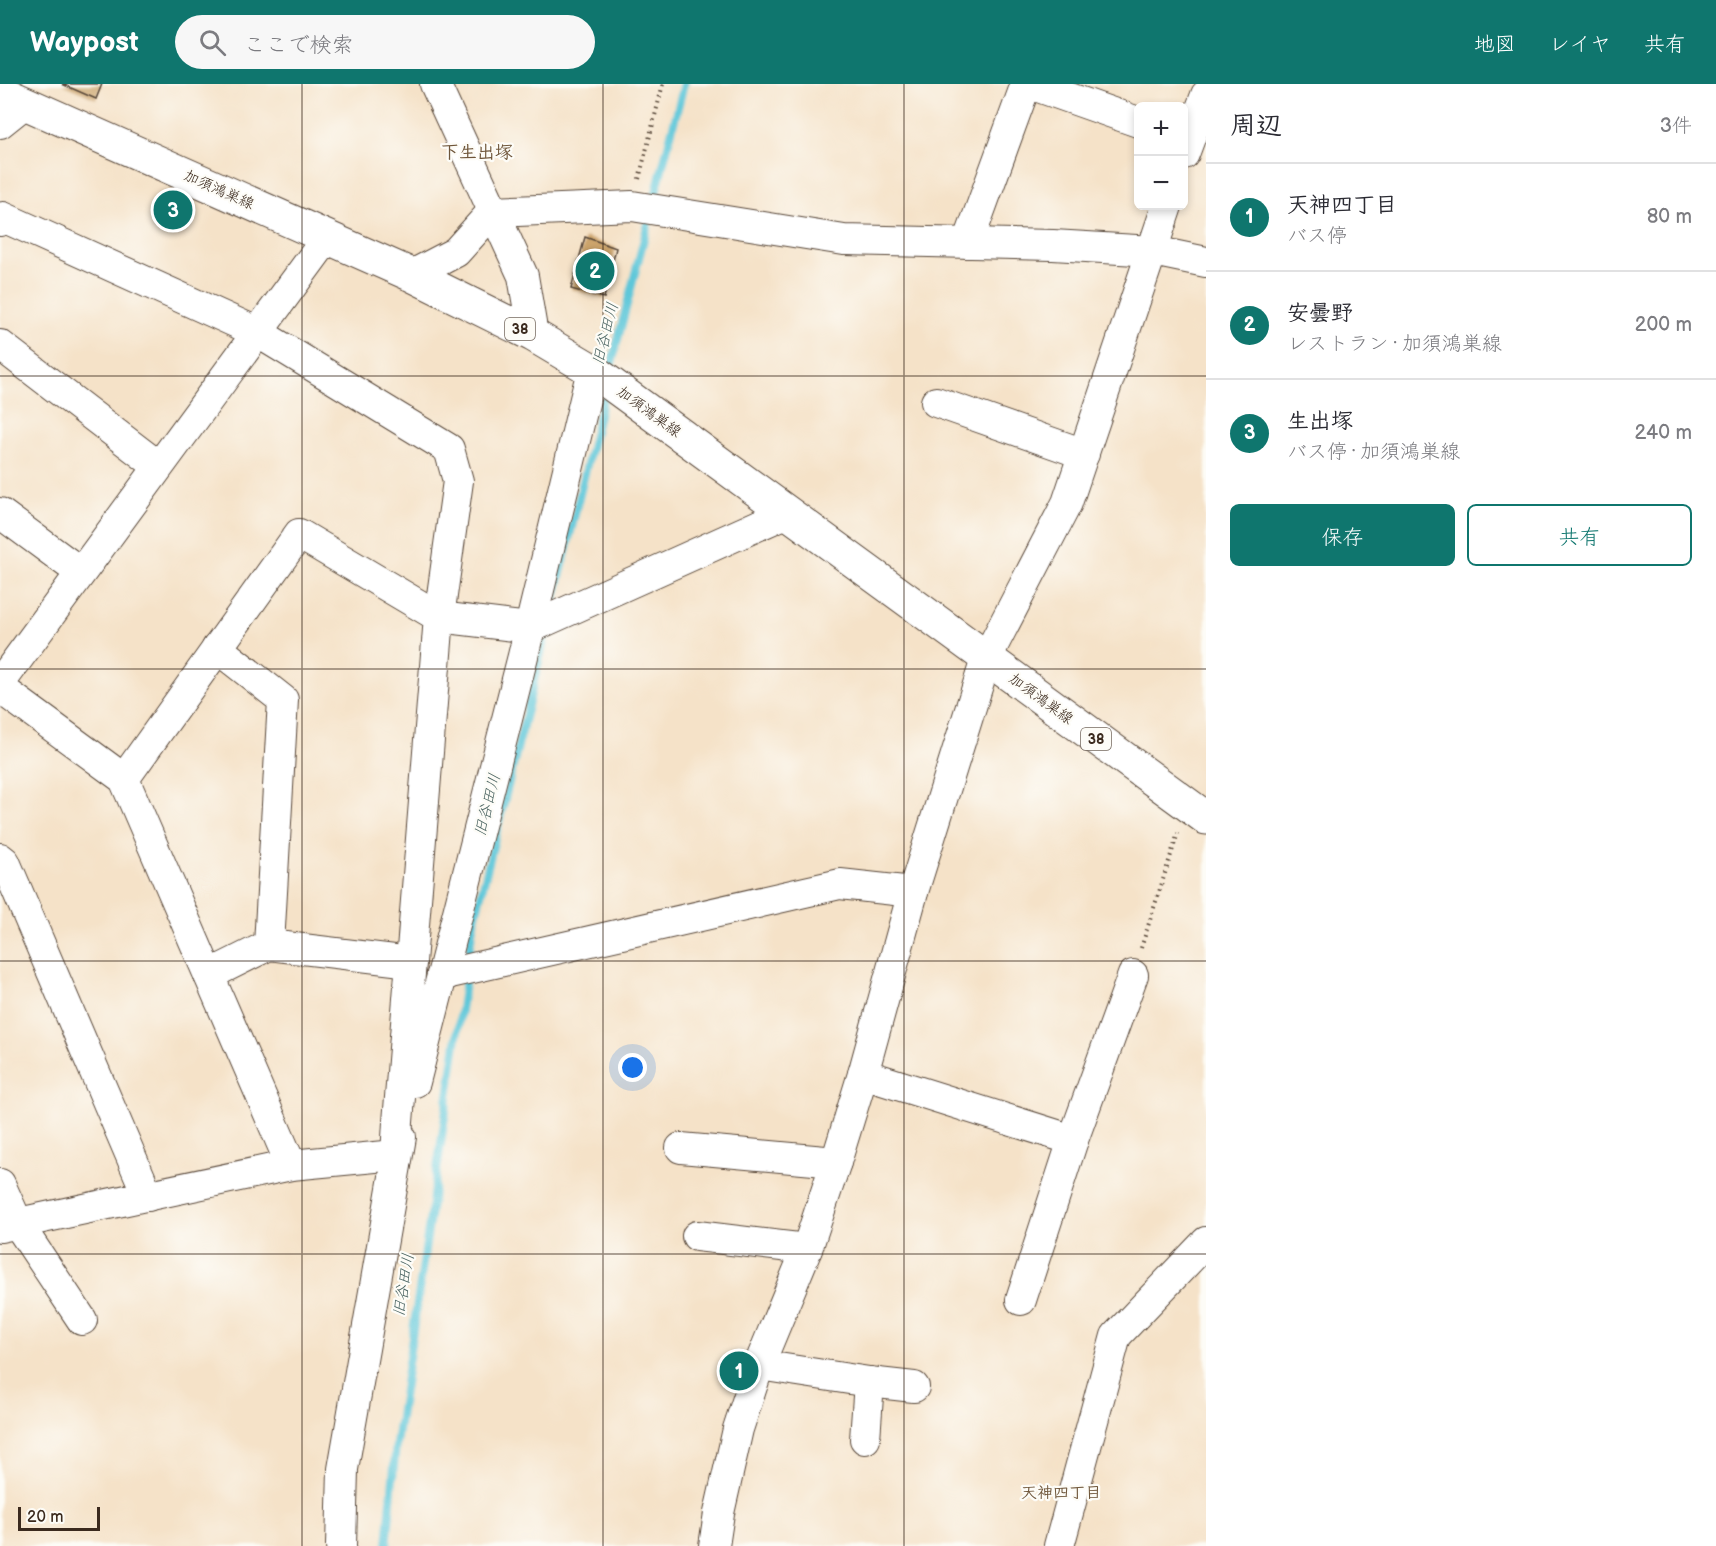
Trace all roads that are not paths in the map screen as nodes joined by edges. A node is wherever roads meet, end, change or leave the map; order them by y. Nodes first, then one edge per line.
1 (435, 84) edge
2 (1028, 84) edge
3 (1206, 95) edge
4 (8, 106) edge
5 (1134, 121) edge
6 (1188, 136) edge
7 (1166, 210) edge
8 (492, 213) junction
9 (0, 221) edge
10 (327, 238) junction
11 (968, 243) junction
12 (1153, 251) junction
13 (1206, 262) edge
14 (412, 275) junction
15 (256, 332) junction
16 (533, 335) junction
17 (0, 345) edge
18 (592, 370) junction
19 (936, 402) dead end
20 (1084, 454) junction
21 (158, 466) junction
22 (0, 513) edge
23 (786, 513) junction
24 (80, 572) junction
25 (439, 617) junction
26 (530, 628) junction
27 (217, 648) junction
28 (986, 659) junction
29 (0, 686) edge
30 (124, 778) junction
31 (1197, 811) edge
32 (0, 858) edge
33 (913, 892) junction
34 (269, 945) junction
35 (411, 962) junction
36 (208, 975) junction
37 (442, 975) junction
38 (1133, 975) road end
39 (863, 1074) junction
40 (1073, 1140) junction
41 (681, 1148) dead end
42 (396, 1155) junction
43 (836, 1162) junction
44 (291, 1165) junction
45 (0, 1184) edge
46 (148, 1196) junction
47 (9, 1225) edge
48 (697, 1236) dead end
49 (1206, 1242) edge
50 (807, 1249) junction
51 (1022, 1300) dead end
52 (82, 1320) dead end
53 (759, 1365) junction
54 (869, 1382) junction
55 (914, 1387) dead end
56 (864, 1439) dead end
57 (341, 1546) edge
58 (714, 1546) edge
59 (1059, 1546) edge

1 - 8 street
2 - 5 street
2 - 11 street
3 - 6 street
4 - 10 main road, 加須鴻巣線 / 38
7 - 12 street
8 - 11 street
8 - 14 street
8 - 16 street
9 - 15 street
10 - 14 main road, 加須鴻巣線 / 38
10 - 15 street
11 - 12 street
12 - 13 street
12 - 20 street
14 - 16 main road, 加須鴻巣線 / 38
15 - 21 street
15 - 25 street
16 - 18 main road, 加須鴻巣線 / 38
17 - 21 street
18 - 23 main road, 加須鴻巣線 / 38
18 - 26 street
19 - 20 street
20 - 28 street
21 - 24 street
22 - 24 street
23 - 26 street
23 - 28 main road, 加須鴻巣線 / 38
24 - 29 street
25 - 26 street
25 - 27 street
25 - 35 street
26 - 37 street
27 - 30 street
27 - 34 street
28 - 31 main road, 加須鴻巣線 / 38
28 - 33 street
29 - 30 street
30 - 36 street
32 - 46 street
33 - 37 street
33 - 39 street
34 - 35 street
34 - 36 street
35 - 42 street
36 - 44 street
37 - 42 street
38 - 40 street
39 - 40 street
39 - 43 street
40 - 51 street
41 - 43 street
42 - 44 street
42 - 57 street
43 - 50 street
44 - 46 street
45 - 47 street
46 - 47 street
47 - 52 street
48 - 50 street
49 - 59 street
50 - 53 street
53 - 54 street
53 - 58 street
54 - 55 street
54 - 56 street

